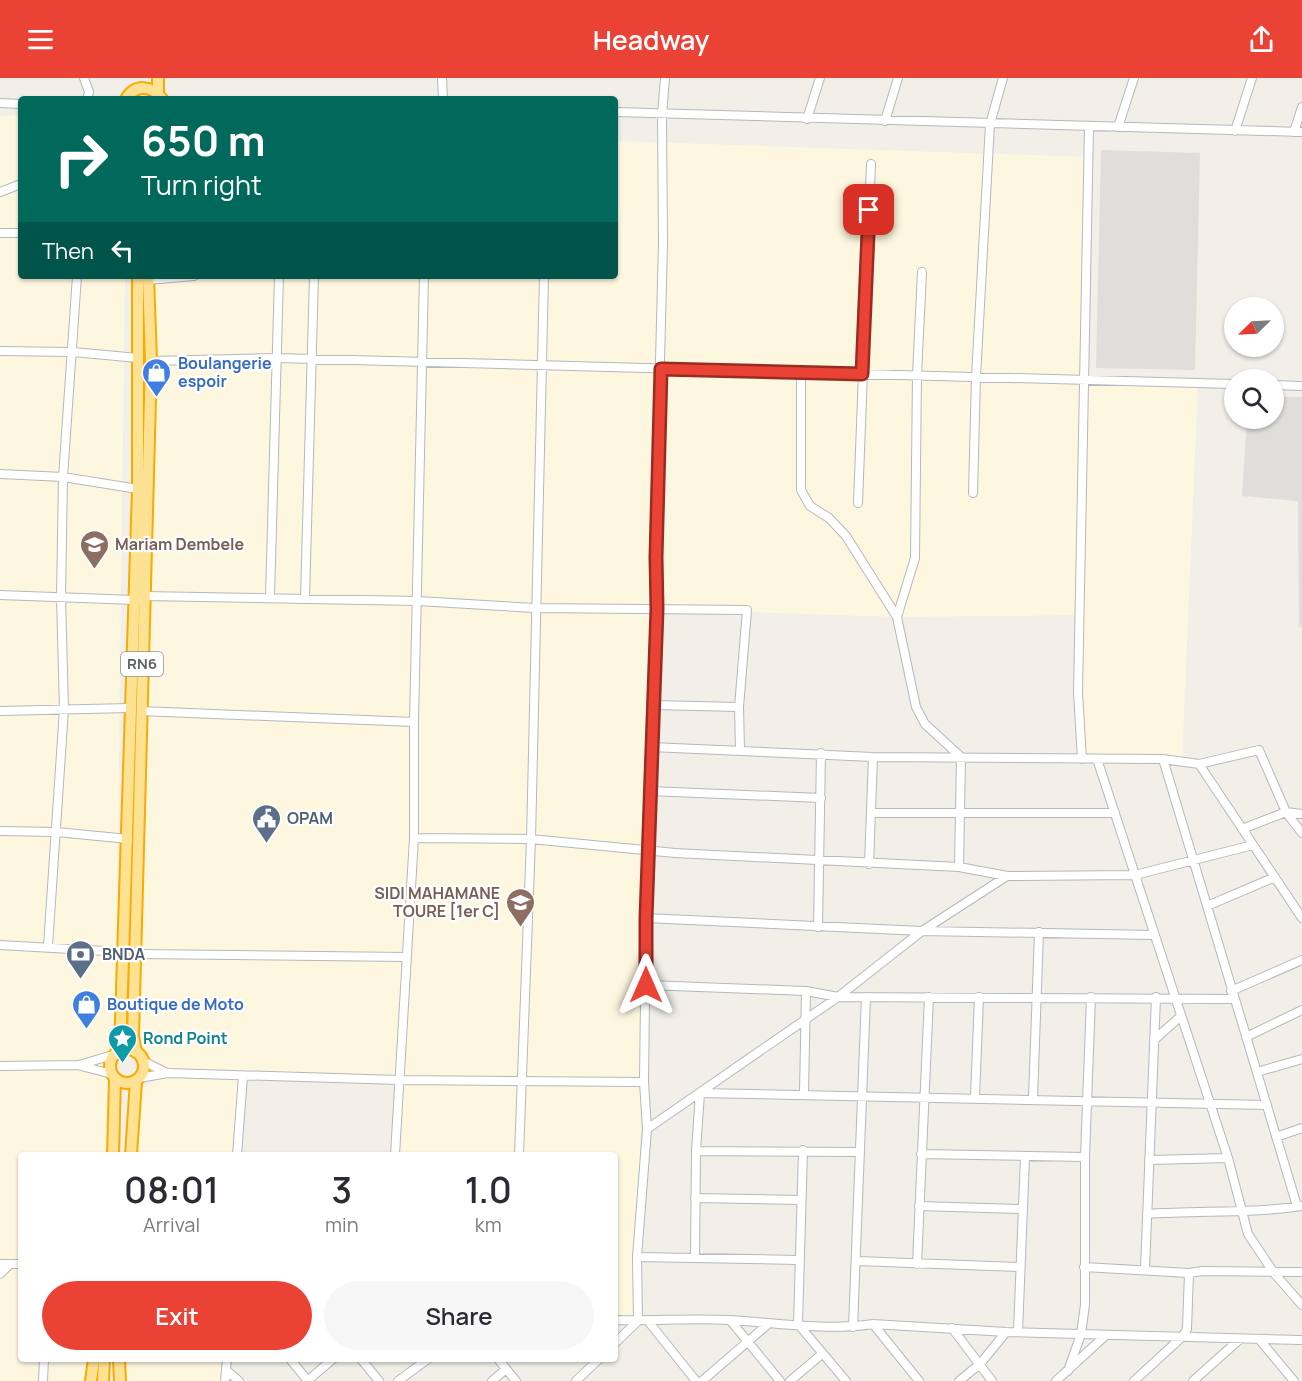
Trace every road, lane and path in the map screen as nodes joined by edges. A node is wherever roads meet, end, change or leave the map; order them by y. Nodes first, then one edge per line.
1 (84, 78) edge
2 (158, 78) edge
3 (442, 78) edge
4 (665, 78) edge
5 (819, 78) edge
6 (898, 78) edge
7 (1003, 78) edge
8 (1134, 78) edge
9 (1252, 78) edge
10 (141, 83) edge
11 (87, 96) edge
12 (129, 96) edge
13 (158, 96) edge
14 (160, 96) edge
15 (443, 96) edge
16 (0, 103) edge
17 (18, 104) edge
18 (1302, 107) edge
19 (618, 112) edge
20 (662, 115) junction
21 (807, 119) junction
22 (885, 121) junction
23 (990, 124) junction
24 (1089, 127) junction
25 (1118, 128) junction
26 (1235, 131) junction
27 (1298, 132) edge
28 (871, 164) dead end
29 (18, 185) edge
30 (0, 192) edge
31 (0, 232) edge
32 (18, 233) edge
33 (922, 272) dead end
34 (77, 279) edge
35 (145, 279) edge
36 (145, 279) edge
37 (279, 279) edge
38 (314, 279) edge
39 (424, 279) edge
40 (544, 279) edge
41 (0, 351) edge
42 (73, 352) junction
43 (138, 358) junction
44 (277, 358) junction
45 (312, 359) junction
46 (151, 361) junction
47 (424, 362) junction
48 (543, 365) junction
49 (661, 369) junction
50 (801, 372) junction
51 (862, 374) junction
52 (917, 375) junction
53 (976, 377) junction
54 (1084, 380) junction
55 (1224, 384) edge
56 (1284, 385) edge
57 (1302, 386) edge
58 (0, 474) edge
59 (63, 477) junction
60 (138, 489) junction
61 (973, 493) dead end
62 (858, 503) dead end
63 (0, 595) edge
64 (61, 597) junction
65 (270, 597) junction
66 (139, 598) junction
67 (305, 598) junction
68 (418, 601) junction
69 (535, 608) junction
70 (657, 609) junction
71 (897, 616) junction
72 (653, 705) junction
73 (739, 707) junction
74 (64, 709) junction
75 (136, 710) junction
76 (0, 711) edge
77 (414, 722) junction
78 (651, 747) junction
79 (740, 750) junction
80 (821, 753) junction
81 (873, 757) junction
82 (961, 757) junction
83 (1082, 759) junction
84 (1097, 759) junction
85 (1163, 759) junction
86 (1199, 764) junction
87 (649, 791) junction
88 (821, 798) junction
89 (960, 812) junction
90 (1286, 812) junction
91 (871, 813) junction
92 (1115, 813) junction
93 (1302, 814) edge
94 (1242, 829) junction
95 (0, 831) edge
96 (57, 832) junction
97 (1302, 833) edge
98 (414, 838) junction
99 (128, 839) junction
100 (531, 839) junction
101 (1253, 845) junction
102 (648, 850) junction
103 (1194, 861) junction
104 (821, 862) junction
105 (869, 864) junction
106 (959, 867) junction
107 (1135, 875) junction
108 (1007, 876) junction
109 (1275, 877) junction
110 (1207, 906) junction
111 (1301, 916) edge
112 (646, 918) junction
113 (818, 927) junction
114 (922, 932) junction
115 (1039, 932) junction
116 (1155, 935) junction
117 (0, 945) edge
118 (48, 946) junction
119 (129, 953) junction
120 (406, 957) junction
121 (1302, 960) edge
122 (646, 985) junction
123 (806, 991) junction
124 (1232, 995) junction
125 (929, 996) junction
126 (838, 997) junction
127 (866, 997) junction
128 (979, 997) junction
129 (1091, 997) junction
130 (1036, 998) junction
131 (1156, 998) junction
132 (1175, 998) junction
133 (1302, 1010) edge
134 (1181, 1016) junction
135 (807, 1018) junction
136 (1246, 1037) junction
137 (1154, 1040) junction
138 (118, 1052) junction
139 (139, 1057) junction
140 (1300, 1059) edge
141 (79, 1065) junction
142 (0, 1066) edge
143 (1302, 1069) edge
144 (1257, 1072) junction
145 (168, 1073) junction
146 (113, 1076) junction
147 (243, 1076) junction
148 (137, 1079) junction
149 (400, 1080) junction
150 (522, 1082) junction
151 (644, 1082) junction
152 (700, 1093) junction
153 (804, 1093) junction
154 (863, 1095) junction
155 (924, 1096) junction
156 (975, 1097) junction
157 (1033, 1098) junction
158 (1086, 1101) junction
159 (1152, 1102) junction
160 (1210, 1102) junction
161 (1267, 1105) junction
162 (1302, 1128) edge
163 (647, 1130) junction
164 (1276, 1137) junction
165 (803, 1150) junction
166 (696, 1151) junction
167 (113, 1152) edge
168 (130, 1152) edge
169 (237, 1152) edge
170 (395, 1152) edge
171 (519, 1152) edge
172 (860, 1152) junction
173 (921, 1154) junction
174 (1084, 1157) junction
175 (1025, 1158) junction
176 (1228, 1158) junction
177 (1149, 1160) junction
178 (695, 1198) junction
179 (801, 1200) junction
180 (919, 1206) junction
181 (1300, 1206) edge
182 (1022, 1209) junction
183 (1242, 1211) junction
184 (1148, 1214) junction
185 (637, 1257) junction
186 (695, 1258) junction
187 (798, 1260) junction
188 (857, 1261) junction
189 (0, 1264) edge
190 (10, 1264) junction
191 (18, 1264) edge
192 (918, 1264) junction
193 (1020, 1267) junction
194 (1084, 1267) junction
195 (1145, 1269) junction
196 (1302, 1272) edge
197 (1189, 1273) junction
198 (1274, 1273) junction
199 (0, 1274) edge
200 (1302, 1305) edge
201 (618, 1320) edge
202 (730, 1320) junction
203 (638, 1321) junction
204 (648, 1321) junction
205 (798, 1324) junction
206 (873, 1324) junction
207 (767, 1325) junction
208 (853, 1327) junction
209 (952, 1328) junction
210 (1006, 1332) junction
211 (1018, 1332) junction
212 (1081, 1334) junction
213 (1106, 1335) junction
214 (1182, 1337) junction
215 (1240, 1339) junction
216 (1260, 1339) junction
217 (618, 1341) edge
218 (1302, 1341) edge
219 (747, 1342) junction
220 (822, 1354) junction
221 (44, 1362) edge
222 (94, 1362) edge
223 (104, 1362) edge
224 (119, 1362) edge
225 (227, 1362) edge
226 (292, 1362) edge
227 (330, 1362) edge
228 (364, 1362) edge
229 (424, 1362) edge
230 (500, 1362) edge
231 (596, 1362) edge
232 (980, 1364) junction
233 (506, 1369) junction
234 (226, 1371) junction
235 (1068, 1371) junction
236 (1060, 1380) edge
237 (1290, 1380) edge
238 (43, 1381) edge
239 (91, 1381) edge
240 (103, 1381) edge
241 (119, 1381) edge
242 (225, 1381) edge
243 (239, 1381) edge
244 (308, 1381) edge
245 (380, 1381) edge
246 (398, 1381) edge
247 (492, 1381) edge
248 (516, 1381) edge
249 (576, 1381) edge
250 (696, 1381) edge
251 (702, 1381) edge
252 (780, 1381) edge
253 (790, 1381) edge
254 (846, 1381) edge
255 (919, 1381) edge
256 (959, 1381) edge
257 (992, 1381) edge
258 (1134, 1381) edge
259 (1193, 1381) edge

1 - 11 street
2 - 14 highway
3 - 15 street
4 - 20 street
5 - 21 street
6 - 22 street
7 - 23 street
8 - 25 street
9 - 26 street
10 - 12 highway
10 - 13 highway
16 - 17 street
18 - 27 street
19 - 20 street
20 - 21 street
20 - 49 street
21 - 22 street
22 - 23 street
23 - 24 street
23 - 53 street
24 - 25 street
24 - 54 street
25 - 26 street
26 - 27 street
28 - 51 street
29 - 30 street
31 - 32 street
33 - 52 street
34 - 42 street
35 - 43 highway, RN6
36 - 46 highway, RN6
37 - 44 street
38 - 45 street
39 - 47 street
40 - 48 street
41 - 42 street
42 - 43 street
42 - 59 street
43 - 60 highway, RN6
44 - 45 street
44 - 46 street
44 - 65 street
45 - 47 street
45 - 67 street
46 - 66 highway, RN6
47 - 48 street
47 - 68 street
48 - 49 street
48 - 69 street
49 - 50 street
49 - 70 street
50 - 51 street
50 - 71 street
51 - 52 street
51 - 62 street
52 - 53 street
52 - 71 street
53 - 54 street
53 - 61 street
54 - 55 street
54 - 83 street
56 - 57 street
58 - 59 street
59 - 60 street
59 - 64 street
60 - 66 highway, RN6
63 - 64 street
64 - 66 street
64 - 74 street
65 - 66 street
65 - 67 street
66 - 75 highway, RN6
67 - 68 street
68 - 69 street
68 - 77 street
69 - 70 street
69 - 100 street
70 - 72 street
70 - 73 street
71 - 82 street
72 - 73 street
72 - 78 street
73 - 79 street
74 - 75 street
74 - 76 street
74 - 96 street
75 - 77 street
75 - 99 highway, RN6
75 - 119 highway, RN6
77 - 98 street
78 - 79 street
78 - 87 street
79 - 80 street
80 - 81 street
80 - 88 street
81 - 82 street
81 - 91 street
82 - 83 street
82 - 89 street
83 - 84 street
84 - 85 street
84 - 92 street
85 - 86 street
85 - 103 street
86 - 90 street
86 - 94 street
87 - 88 street
87 - 102 street
88 - 104 street
89 - 91 street
89 - 92 street
89 - 106 street
90 - 93 street
90 - 94 street
90 - 97 street
91 - 105 street
92 - 107 street
94 - 101 street
95 - 96 street
96 - 99 street
96 - 118 street
98 - 100 street
98 - 120 street
99 - 119 highway, RN6
100 - 102 street
100 - 150 street
101 - 103 street
101 - 109 street
102 - 104 street
102 - 112 street
103 - 107 street
103 - 110 street
104 - 105 street
104 - 113 street
105 - 106 street
106 - 108 street
107 - 108 street
107 - 116 street
108 - 114 street
109 - 110 street
109 - 111 street
110 - 124 street
112 - 113 street
112 - 122 street
113 - 114 street
114 - 115 street
114 - 126 street
115 - 116 street
115 - 130 street
116 - 132 street
117 - 118 street
118 - 119 street
119 - 120 street
119 - 138 highway, RN6
119 - 139 highway, RN6
120 - 149 street
121 - 124 street
122 - 123 street
122 - 151 street
123 - 126 street
123 - 135 street
124 - 132 street
124 - 136 street
125 - 127 street
125 - 128 street
125 - 155 street
126 - 127 street
126 - 135 street
127 - 154 street
128 - 130 street
128 - 156 street
129 - 130 street
129 - 131 street
129 - 158 street
130 - 157 street
131 - 132 street
131 - 137 street
132 - 134 street
133 - 136 street
134 - 137 street
134 - 160 street
135 - 152 street
135 - 153 street
136 - 144 street
137 - 159 street
138 - 139 highway
138 - 141 street
138 - 146 highway
139 - 145 street
139 - 148 highway
140 - 143 street
140 - 144 street
141 - 142 street
141 - 146 street
144 - 161 street
145 - 147 street
145 - 148 street
146 - 148 highway
146 - 167 highway
147 - 149 street
147 - 169 street
148 - 168 highway
149 - 150 street
149 - 170 street
150 - 151 street
150 - 171 street
151 - 163 street
152 - 153 street
152 - 163 street
152 - 166 street
153 - 154 street
154 - 155 street
154 - 172 street
155 - 156 street
155 - 173 street
156 - 157 street
157 - 158 street
158 - 159 street
158 - 174 street
159 - 160 street
159 - 177 street
160 - 161 street
160 - 176 street
161 - 164 street
162 - 164 street
163 - 185 street
164 - 181 street
165 - 166 street
165 - 172 street
165 - 179 street
166 - 178 street
172 - 188 street
173 - 175 street
173 - 180 street
174 - 175 street
174 - 194 street
175 - 182 street
176 - 177 street
176 - 183 street
177 - 184 street
178 - 179 street
178 - 186 street
179 - 187 street
180 - 182 street
180 - 192 street
181 - 183 street
182 - 193 street
183 - 184 street
183 - 198 street
184 - 195 street
185 - 186 street
185 - 203 street
186 - 187 street
187 - 205 street
188 - 192 street
188 - 208 street
189 - 190 street
190 - 191 street
190 - 199 street
192 - 193 street
193 - 211 street
194 - 195 street
194 - 212 street
195 - 197 street
196 - 198 street
197 - 198 street
197 - 214 street
198 - 200 street
201 - 203 street
202 - 204 street
202 - 207 street
202 - 219 street
203 - 204 street
203 - 217 street
204 - 250 street
205 - 207 street
205 - 208 street
205 - 220 street
206 - 208 street
206 - 209 street
206 - 255 street
207 - 219 street
209 - 210 street
209 - 232 street
210 - 211 street
210 - 232 street
211 - 212 street
212 - 213 street
212 - 235 street
213 - 214 street
213 - 235 street
214 - 215 street
214 - 258 street
215 - 216 street
215 - 259 street
216 - 218 street
216 - 237 street
219 - 251 street
219 - 252 street
220 - 253 street
220 - 254 street
221 - 238 street
222 - 239 highway
223 - 240 highway
224 - 241 highway
225 - 234 street
226 - 244 street
227 - 244 street
228 - 245 street
229 - 246 street
230 - 233 street
231 - 249 street
232 - 256 street
232 - 257 street
233 - 247 street
233 - 248 street
234 - 242 street
234 - 243 street
235 - 236 street

